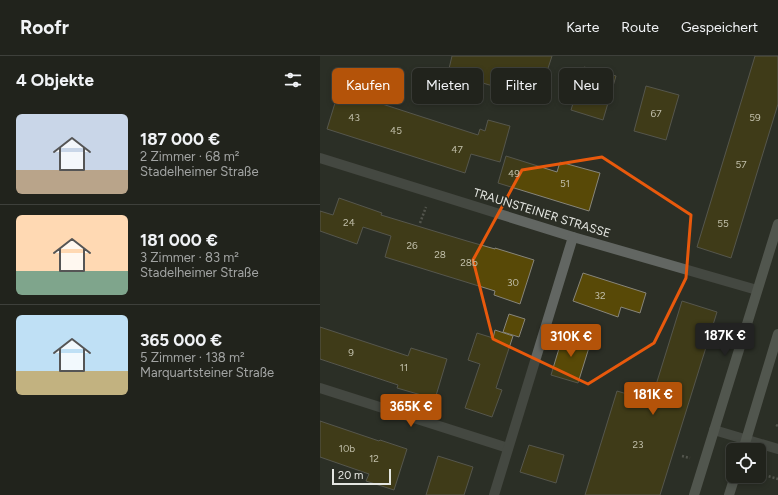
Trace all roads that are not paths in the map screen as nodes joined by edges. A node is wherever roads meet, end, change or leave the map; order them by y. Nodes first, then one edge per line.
1 (320, 158) edge
2 (778, 224) edge
3 (573, 237) junction
4 (758, 290) junction
5 (778, 334) edge
6 (320, 388) edge
7 (714, 430) junction
8 (746, 440) junction
9 (745, 443) edge
10 (508, 448) junction
11 (778, 449) edge
12 (733, 483) edge
13 (494, 495) edge
14 (694, 495) edge
15 (729, 495) edge

1 - 3 street, TRAUNSTEINER STRASSE
2 - 4 main road
3 - 4 street, TRAUNSTEINER STRASSE
3 - 10 street
4 - 7 main road
5 - 8 main road
6 - 10 street
7 - 8 street
7 - 14 main road
8 - 9 main road
8 - 11 street
10 - 13 street
12 - 15 main road

